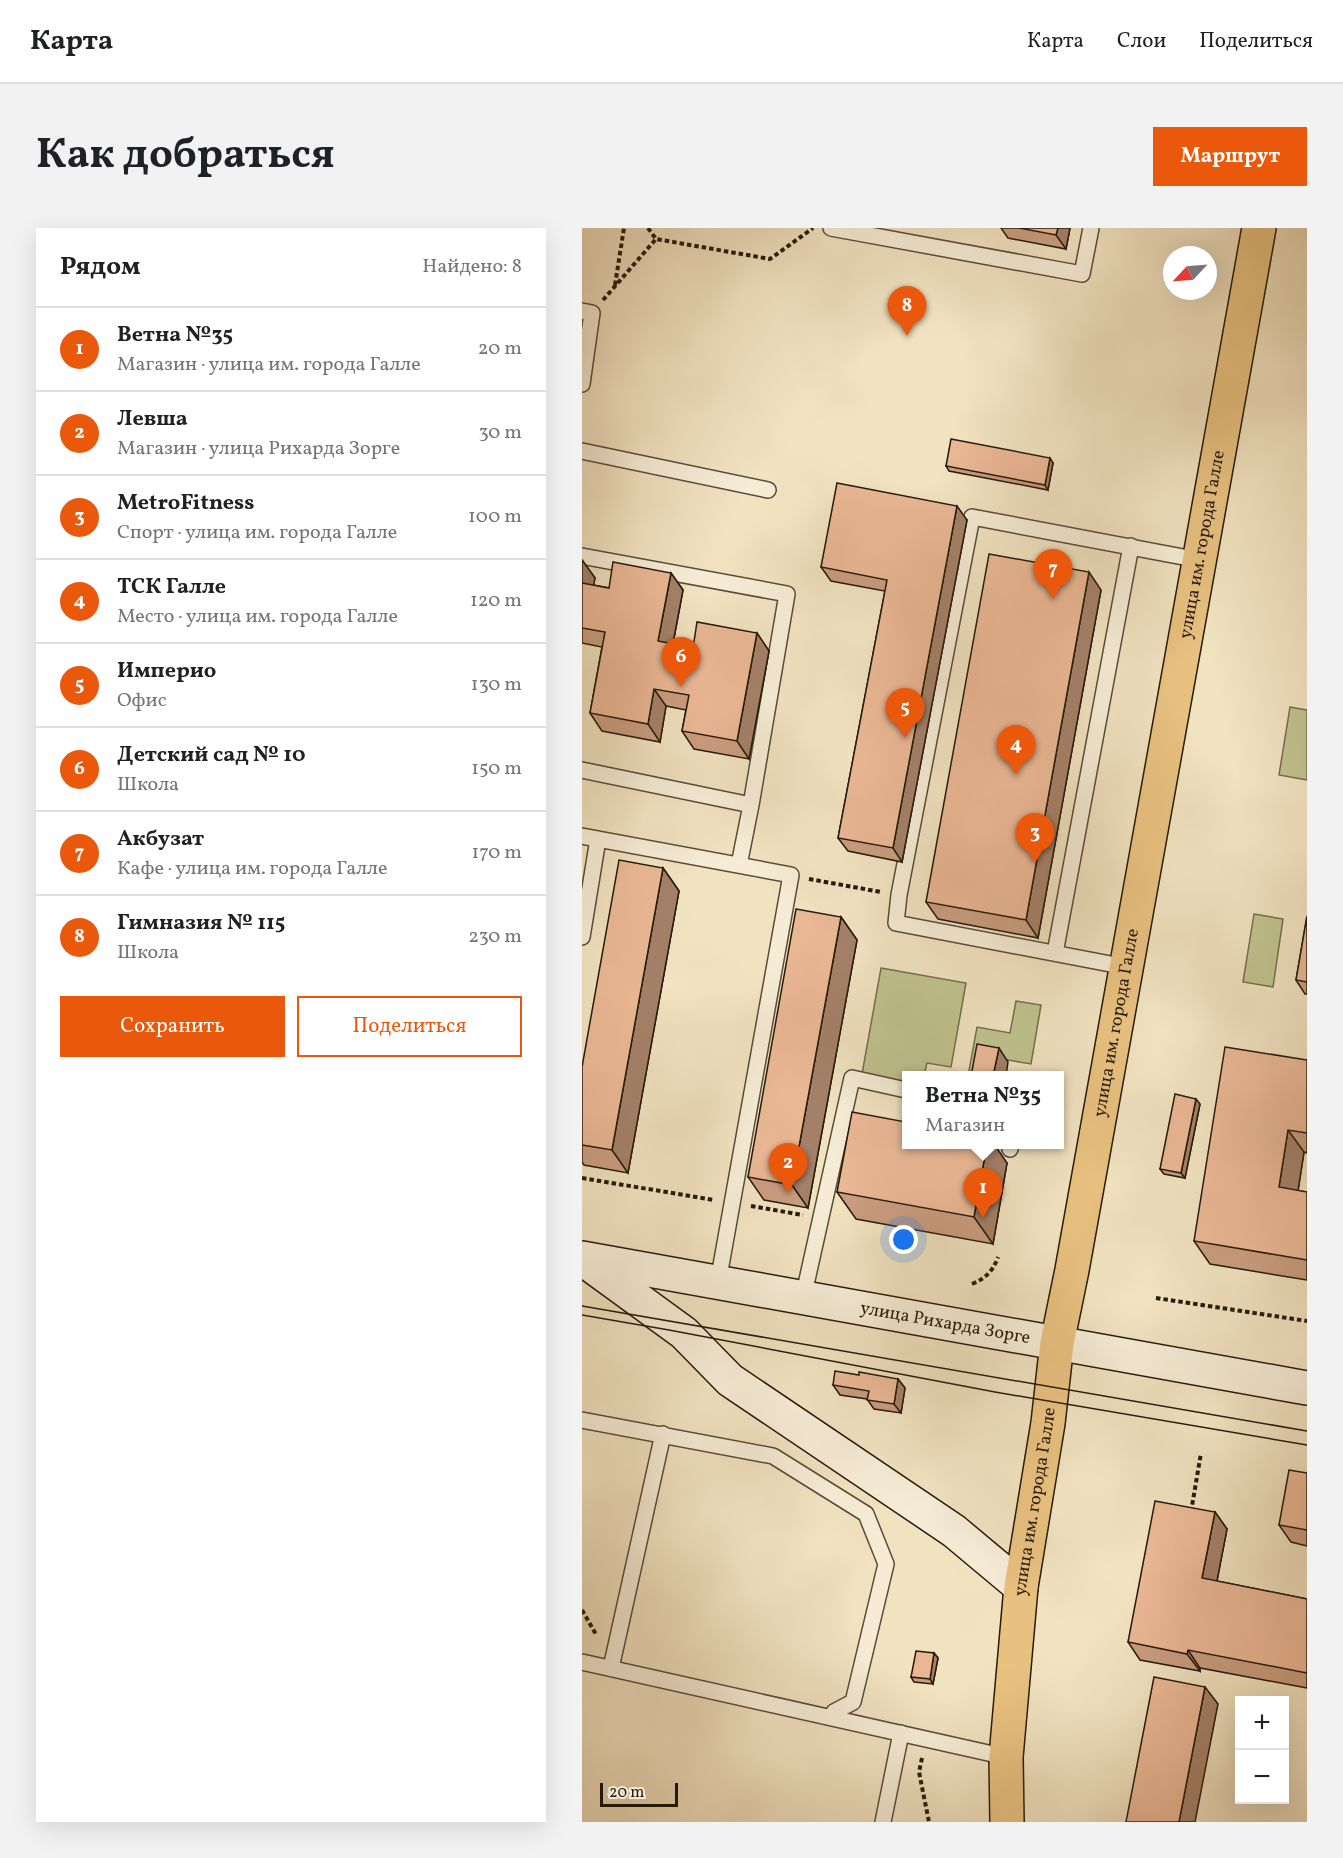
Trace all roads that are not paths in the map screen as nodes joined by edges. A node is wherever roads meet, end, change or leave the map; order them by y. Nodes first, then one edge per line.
1 (831, 228) edge
2 (1091, 228) edge
3 (1259, 228) edge
4 (587, 312) edge
5 (582, 384) edge
6 (582, 451) edge
7 (768, 490) dead end
8 (1131, 546) junction
9 (582, 556) edge
10 (1199, 560) junction
11 (582, 770) edge
12 (751, 805) junction
13 (582, 836) edge
14 (598, 839) junction
15 (739, 865) junction
16 (582, 937) edge
17 (1055, 953) junction
18 (1126, 967) junction
19 (902, 1089) edge
20 (582, 1259) edge
21 (718, 1282) junction
22 (803, 1298) junction
23 (1057, 1343) junction
24 (1307, 1388) edge
25 (582, 1420) edge
26 (663, 1434) junction
27 (1021, 1587) junction
28 (582, 1662) edge
29 (611, 1668) junction
30 (832, 1718) junction
31 (901, 1733) junction
32 (1006, 1756) junction
33 (883, 1822) edge
34 (1007, 1822) edge

1 - 2 lane
3 - 10 main road, улица им. города Галле
4 - 5 lane
6 - 7 lane
8 - 10 lane
8 - 17 lane
8 - 17 lane
9 - 12 lane
10 - 18 main road, улица им. города Галле
11 - 12 lane
12 - 15 lane
13 - 14 lane
14 - 15 lane
14 - 16 lane
15 - 21 lane
17 - 18 lane
18 - 23 main road, улица им. города Галле
19 - 22 lane
20 - 21 main road, улица Рихарда Зорге
20 - 27 main road
21 - 22 main road, улица Рихарда Зорге
22 - 23 main road, улица Рихарда Зорге
23 - 24 main road, улица Рихарда Зорге
23 - 27 main road, улица им. города Галле
25 - 26 lane
26 - 29 lane
26 - 30 lane
27 - 32 main road, улица им. города Галле
28 - 29 lane
29 - 30 lane
30 - 31 lane
31 - 32 lane
31 - 33 lane
32 - 34 main road, улица им. города Галле

